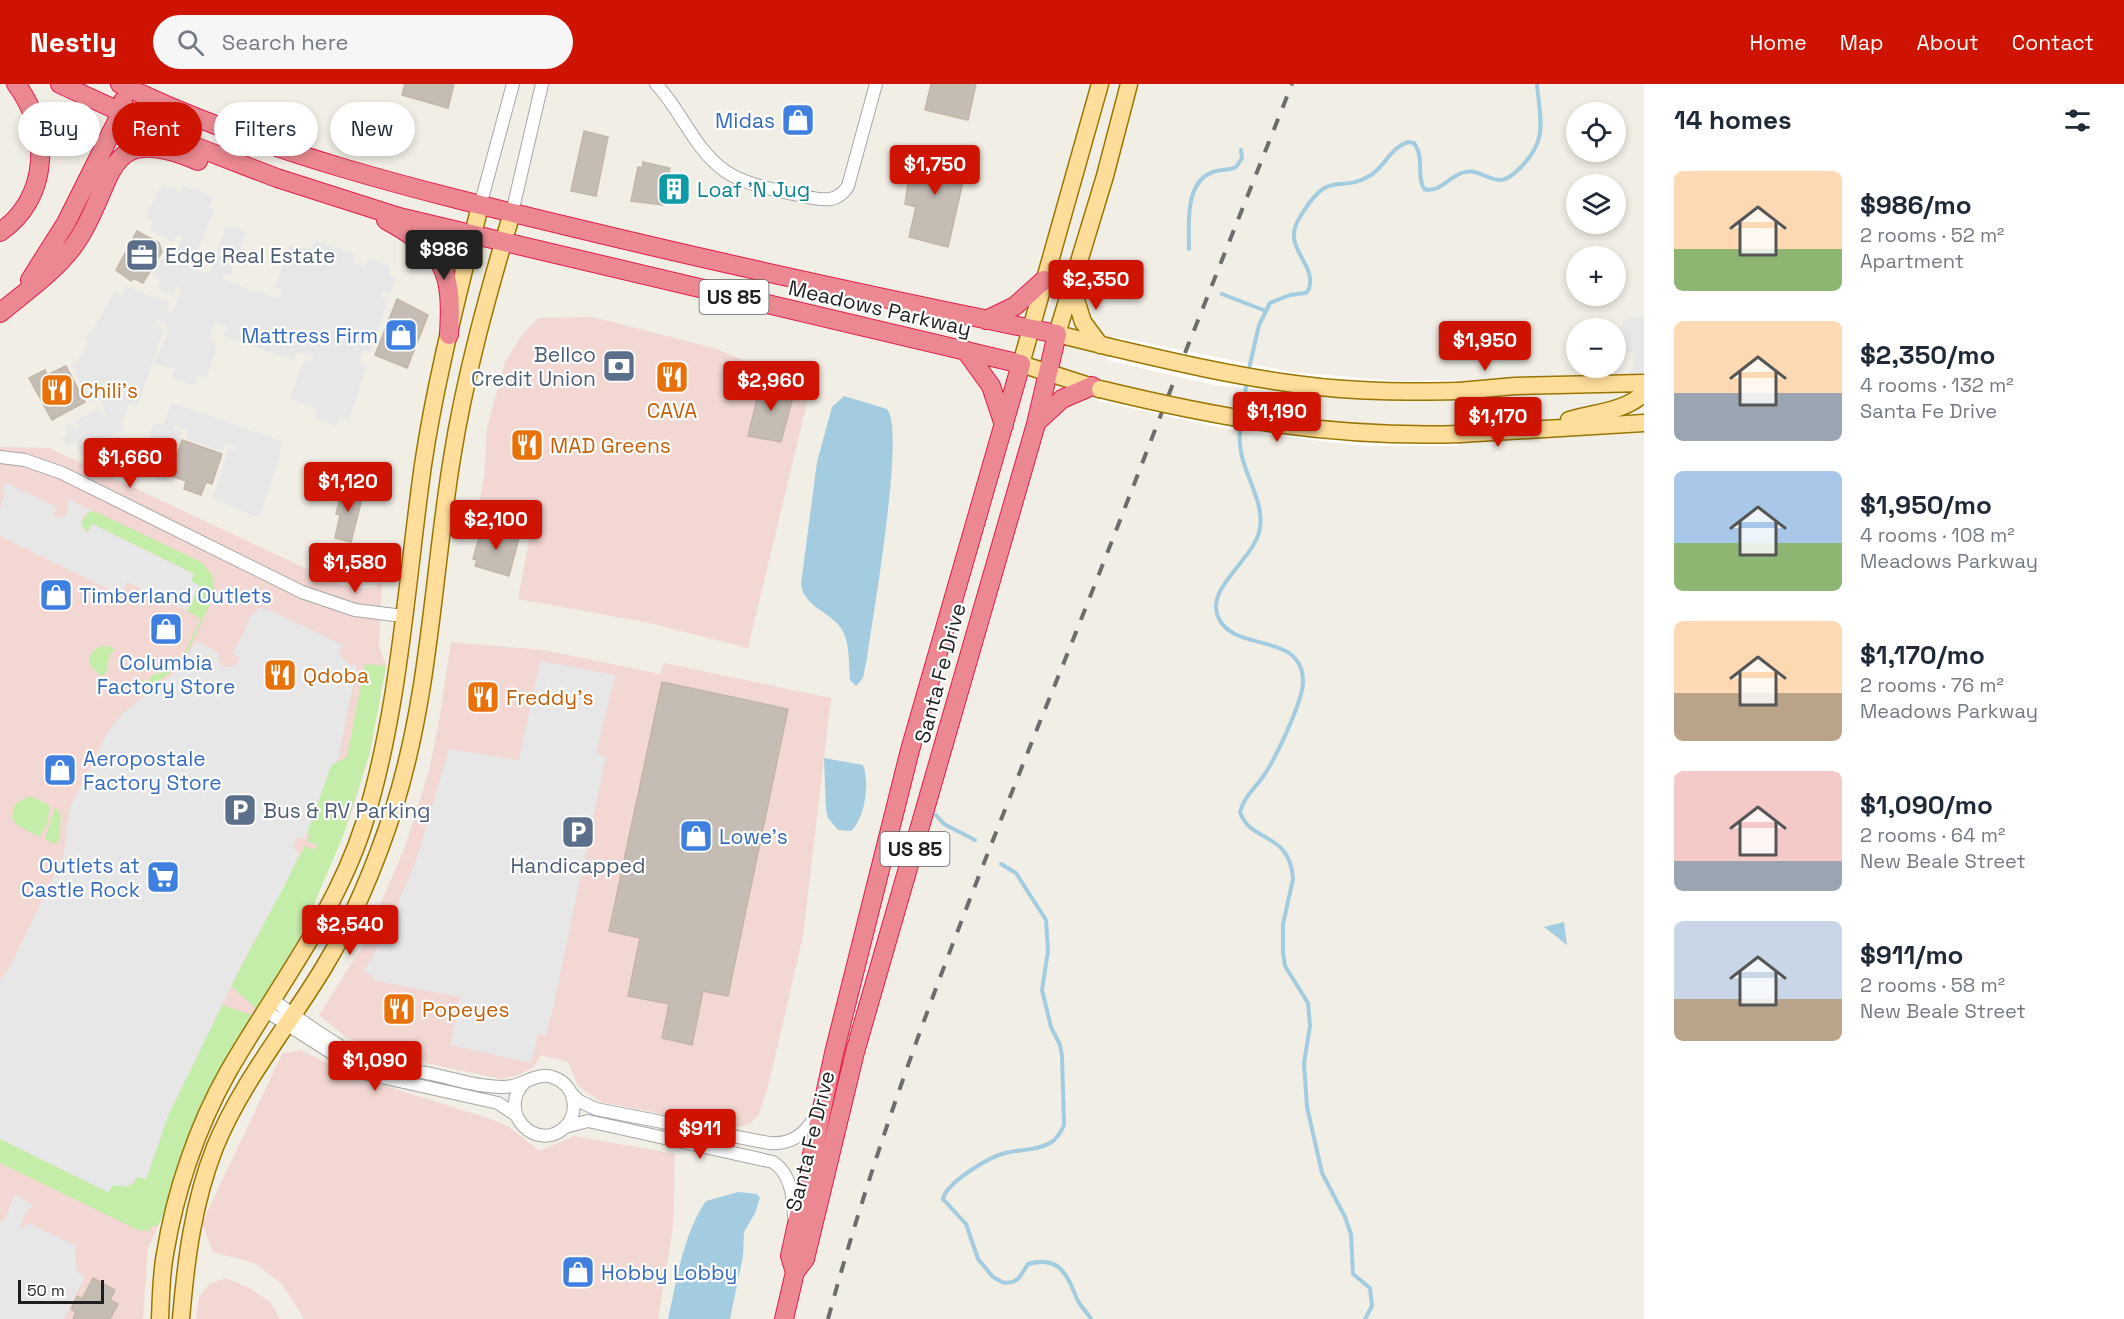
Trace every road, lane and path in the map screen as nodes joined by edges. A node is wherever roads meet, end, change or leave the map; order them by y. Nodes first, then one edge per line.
1 (16, 84) edge
2 (60, 84) edge
3 (114, 84) edge
4 (120, 84) edge
5 (513, 84) edge
6 (542, 84) edge
7 (656, 84) edge
8 (876, 84) edge
9 (1100, 84) edge
10 (1129, 84) edge
11 (122, 102) edge
12 (112, 109) edge
13 (112, 131) edge
14 (202, 148) edge
15 (230, 160) junction
16 (358, 204) junction
17 (480, 206) junction
18 (512, 213) junction
19 (0, 232) edge
20 (472, 236) junction
21 (503, 243) junction
22 (1044, 280) junction
23 (1072, 287) junction
24 (21, 294) junction
25 (0, 313) edge
26 (986, 320) junction
27 (1031, 329) junction
28 (1057, 334) junction
29 (449, 335) junction
30 (1105, 346) junction
31 (965, 350) junction
32 (1021, 364) junction
33 (1047, 371) junction
34 (1644, 383) edge
35 (1096, 388) junction
36 (1644, 393) edge
37 (1644, 423) edge
38 (1036, 424) junction
39 (1004, 426) junction
40 (1559, 428) junction
41 (0, 458) edge
42 (403, 616) junction
43 (270, 1006) junction
44 (289, 1019) junction
45 (525, 1082) junction
46 (571, 1093) junction
47 (825, 1093) junction
48 (516, 1115) junction
49 (564, 1127) junction
50 (794, 1236) junction
51 (795, 1272) junction
52 (160, 1319) edge
53 (181, 1319) edge
54 (784, 1319) edge

1 - 19 highway
2 - 12 highway, Meadows Parkway / US 85
3 - 11 highway
4 - 17 highway, Meadows Parkway / US 85
5 - 17 street
6 - 18 street
7 - 8 street
9 - 22 main road, Santa Fe Drive
10 - 23 main road, Santa Fe Drive
13 - 24 highway
14 - 15 highway, Meadows Parkway / US 85
15 - 16 highway, Meadows Parkway / US 85
15 - 24 highway
16 - 20 highway, Meadows Parkway / US 85
16 - 29 highway
17 - 18 highway, Meadows Parkway / US 85
17 - 20 main road
18 - 21 main road
18 - 26 highway, Meadows Parkway / US 85
20 - 21 highway, Meadows Parkway / US 85
20 - 29 main road
21 - 31 highway, Meadows Parkway / US 85
21 - 44 main road
22 - 26 highway
22 - 27 main road, Santa Fe Drive
23 - 28 main road, Santa Fe Drive
23 - 30 main road
24 - 25 highway
26 - 27 highway, Meadows Parkway / US 85
27 - 28 highway, Meadows Parkway / US 85
27 - 32 main road, Santa Fe Drive
28 - 30 main road, Meadows Parkway
28 - 33 highway, Santa Fe Drive / US 85
29 - 42 main road
30 - 34 main road, Meadows Parkway, bridge
31 - 32 highway, Meadows Parkway
31 - 39 highway
32 - 33 main road, Meadows Parkway
32 - 39 highway, Santa Fe Drive
33 - 35 main road, Meadows Parkway
33 - 38 highway, Santa Fe Drive / US 85
35 - 38 highway
35 - 40 main road, Meadows Parkway, bridge
36 - 40 main road
37 - 40 main road, Meadows Parkway
38 - 51 highway, Santa Fe Drive / US 85
39 - 47 highway, Santa Fe Drive / US 85
41 - 42 street
42 - 43 main road
43 - 44 street
43 - 52 main road
44 - 45 street
44 - 48 street
44 - 53 main road
45 - 46 street
45 - 48 street
46 - 47 street
46 - 49 street
47 - 50 highway, Santa Fe Drive / US 85
48 - 49 street
49 - 50 street
50 - 51 highway, Santa Fe Drive / US 85
51 - 54 highway, Santa Fe Drive / US 85

